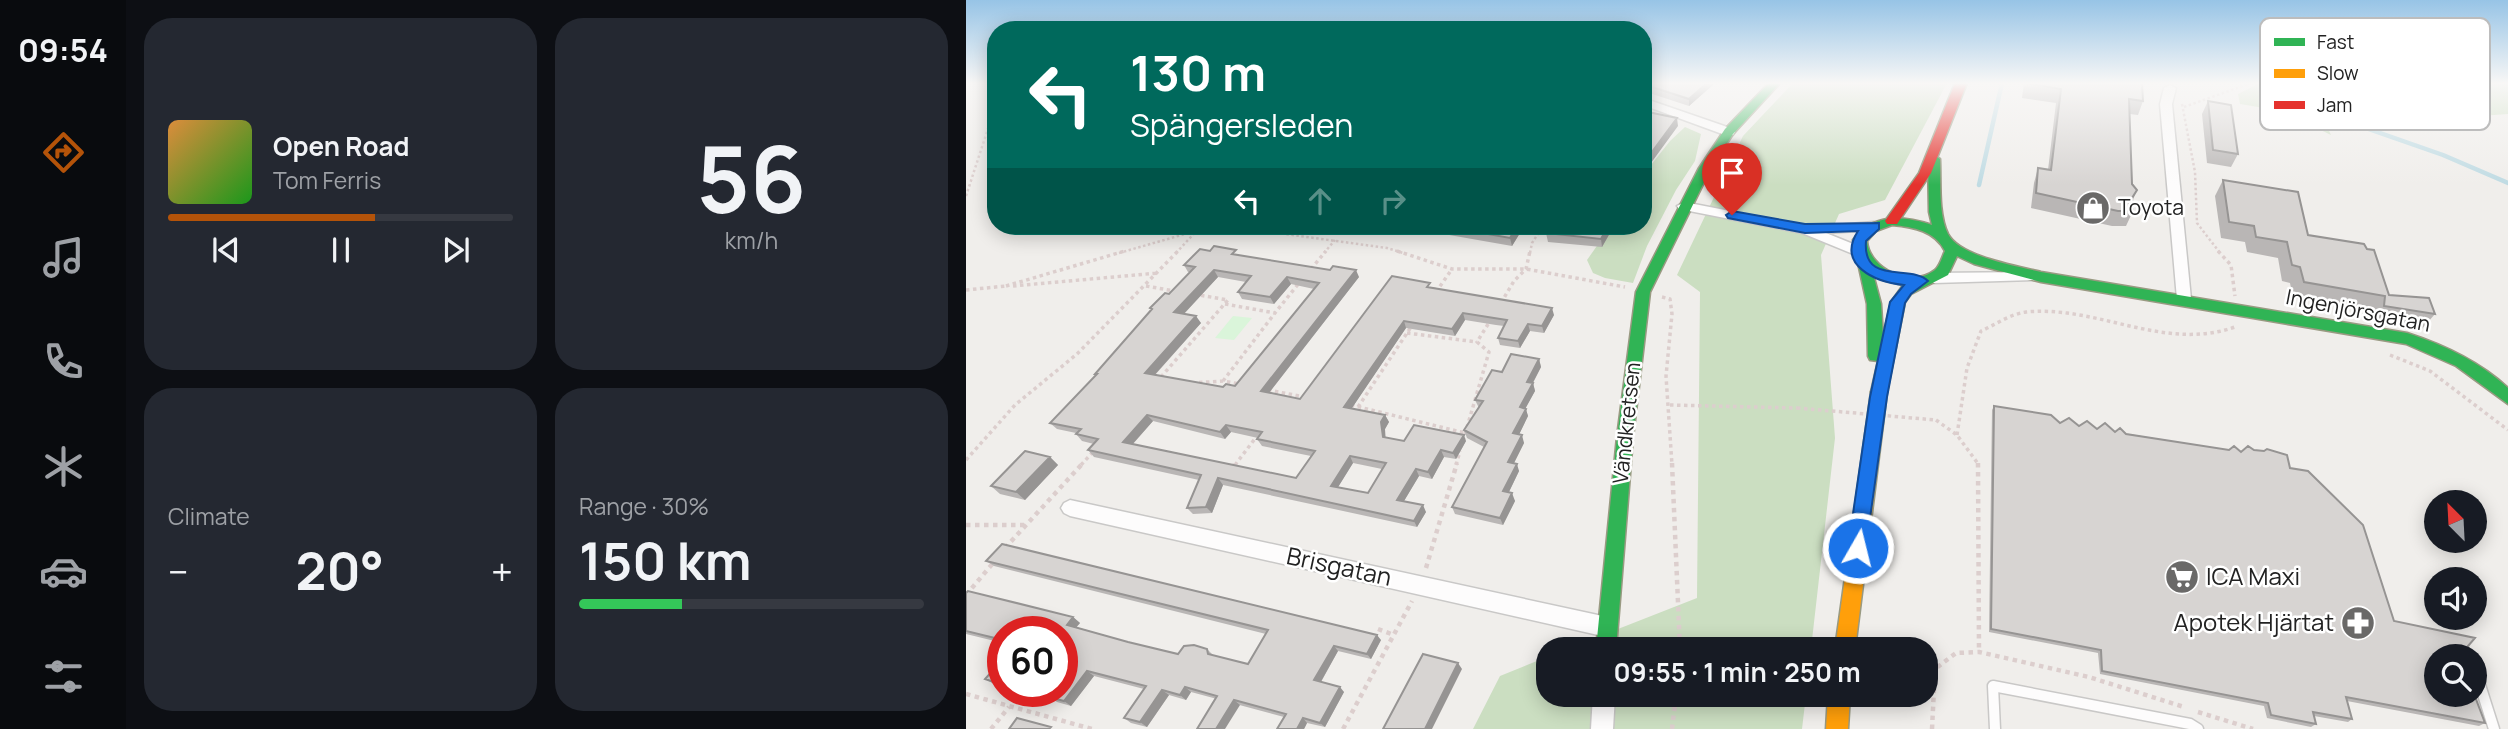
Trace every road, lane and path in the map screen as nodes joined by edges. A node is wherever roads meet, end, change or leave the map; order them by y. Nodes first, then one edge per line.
1 (1687, 117) edge
2 (1743, 117) edge
3 (1949, 117) edge
4 (2167, 117) edge
5 (2186, 117) edge
6 (987, 132) edge
7 (1729, 132) junction
8 (1934, 158) junction
9 (966, 196) edge
10 (1684, 206) junction
11 (1892, 221) junction
12 (1874, 226) junction
13 (1805, 229) junction
14 (1184, 235) edge
15 (1191, 235) edge
16 (1300, 235) edge
17 (1537, 235) edge
18 (1336, 240) junction
19 (1946, 241) junction
20 (1861, 257) junction
21 (1452, 268) junction
22 (1527, 269) junction
23 (1310, 271) edge
24 (1158, 273) junction
25 (2040, 277) junction
26 (1928, 280) junction
27 (1301, 281) edge
28 (1006, 286) junction
29 (1146, 286) junction
30 (966, 290) edge
31 (1643, 292) junction
32 (2184, 299) junction
33 (1430, 301) edge
34 (1225, 304) junction
35 (2236, 309) junction
36 (1275, 313) junction
37 (1414, 322) edge
38 (1407, 333) junction
39 (1477, 342) junction
40 (2380, 352) dead end
41 (1170, 381) edge
42 (1223, 381) junction
43 (1181, 382) edge
44 (1249, 386) edge
45 (1262, 388) edge
46 (1289, 394) junction
47 (1878, 397) junction
48 (1312, 398) edge
49 (2508, 398) edge
50 (1281, 404) edge
51 (1346, 405) edge
52 (1670, 405) junction
53 (1358, 407) junction
54 (2508, 430) edge
55 (1465, 433) junction
56 (1258, 434) edge
57 (1957, 435) junction
58 (1093, 453) edge
59 (966, 460) edge
60 (1227, 475) edge
61 (1070, 508) dead end
62 (966, 525) edge
63 (1024, 525) junction
64 (1421, 585) junction
65 (966, 595) edge
66 (1607, 627) junction
67 (1378, 629) dead end
68 (1394, 635) junction
69 (1607, 637) edge
70 (1680, 637) edge
71 (1846, 637) edge
72 (1979, 652) junction
73 (966, 694) edge
74 (987, 700) edge
75 (1009, 707) joint
76 (1603, 707) edge
77 (1675, 707) edge
78 (1838, 707) edge
79 (2487, 707) edge
80 (991, 729) edge
81 (1092, 729) edge
82 (1343, 729) edge
83 (1602, 729) edge
84 (1672, 729) edge
85 (1837, 729) edge
86 (1932, 729) edge
87 (1995, 729) edge
88 (2198, 729) edge
89 (2253, 729) edge
90 (2494, 729) edge

1 - 7 street
2 - 7 main road, Vändkretsen
3 - 8 main road
4 - 32 street
5 - 35 path
6 - 9 path
7 - 10 main road, Vändkretsen
8 - 11 main road
8 - 19 main road
10 - 13 street
10 - 31 main road, Vändkretsen
11 - 12 main road
11 - 19 main road
12 - 13 street
12 - 20 main road
13 - 20 street
14 - 28 path
15 - 24 path
16 - 18 path
17 - 22 path
18 - 21 path
18 - 23 path
19 - 25 main road, Ingenjörsgatan
19 - 26 main road
20 - 26 main road
20 - 47 main road
21 - 22 path
21 - 33 path
22 - 31 path
22 - 39 path
24 - 28 path
24 - 29 path
25 - 26 street, Ingenjörsgatan
25 - 32 main road, Ingenjörsgatan
26 - 47 main road
27 - 36 path
28 - 30 path
29 - 34 path
29 - 59 path
31 - 52 path
31 - 66 main road, Vändkretsen
32 - 35 main road, Ingenjörsgatan
34 - 36 path
34 - 41 path
35 - 49 main road, Ingenjörsgatan
35 - 57 path
36 - 42 path
37 - 38 path
38 - 39 path
38 - 53 path
39 - 55 path
40 - 54 path
42 - 43 path
42 - 44 path
45 - 46 path
46 - 48 path
46 - 50 path
47 - 71 main road
51 - 53 path
52 - 57 path, bridge
52 - 70 path
53 - 55 path
55 - 64 path
56 - 60 path
57 - 72 path
58 - 63 path
61 - 64 street, Brisgatan
62 - 63 path
63 - 65 path
64 - 66 street, Brisgatan
64 - 68 path
66 - 69 main road, Vändkretsen
67 - 68 path
68 - 82 path
72 - 86 path
72 - 89 path
73 - 74 path
75 - 80 path
75 - 81 path
76 - 83 street
77 - 84 path
78 - 85 main road
79 - 90 lane
87 - 88 lane

